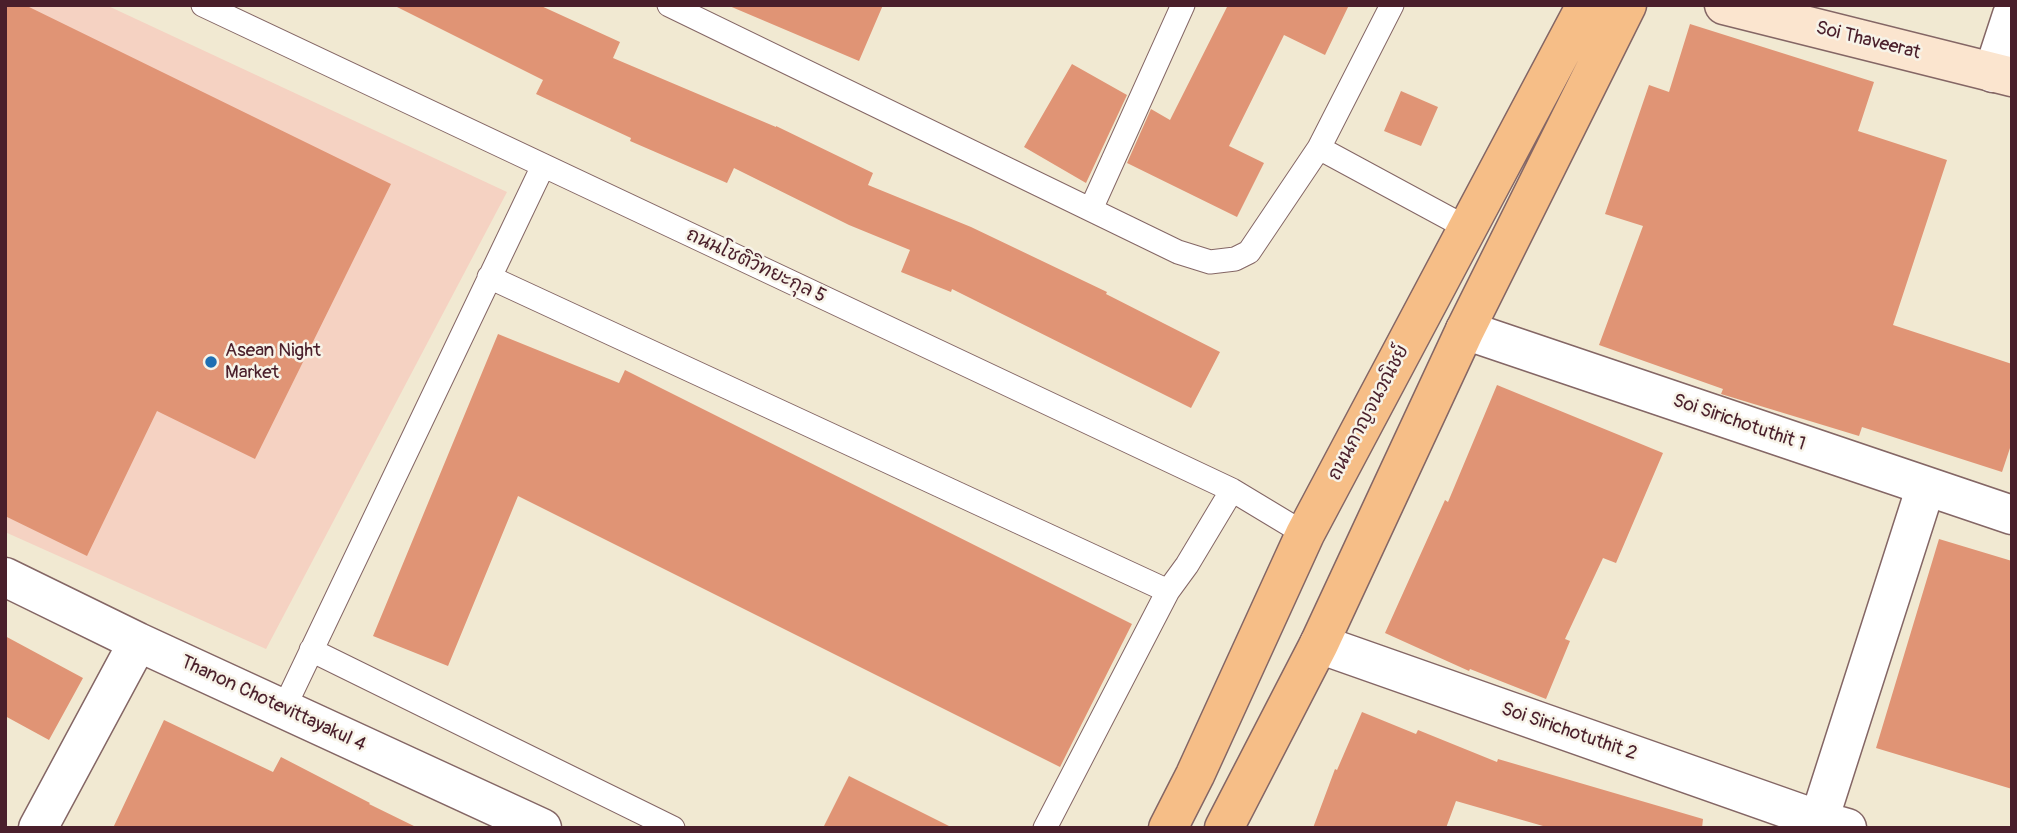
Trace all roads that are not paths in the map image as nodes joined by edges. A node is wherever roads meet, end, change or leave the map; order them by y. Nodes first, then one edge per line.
1 (203, 5) edge
2 (669, 5) edge
3 (1183, 5) edge
4 (1392, 5) edge
5 (1586, 5) edge
6 (1627, 5) edge
7 (1724, 5) edge
8 (2012, 15) edge
9 (2002, 75) edge
10 (1320, 148) junction
11 (543, 166) junction
12 (1091, 209) junction
13 (1467, 228) junction
14 (489, 277) junction
15 (1465, 330) junction
16 (1926, 486) junction
17 (1232, 490) junction
18 (2012, 515) edge
19 (1305, 534) junction
20 (5, 578) edge
21 (1168, 591) junction
22 (138, 642) junction
23 (1319, 644) junction
24 (311, 650) junction
25 (284, 708) junction
26 (1833, 824) edge
27 (38, 828) edge
28 (542, 828) edge
29 (673, 828) edge
30 (1045, 828) edge
31 (1168, 828) edge
32 (1224, 828) edge

1 - 11 lane, ถนนโชติวิทยะกุล 5
2 - 12 lane
3 - 12 lane
4 - 10 lane
5 - 13 main road, ถนนกาญจนวณิชย์
6 - 15 main road
7 - 9 street, Soi Thaveerat
8 - 9 street
10 - 12 lane
10 - 13 lane
11 - 14 lane
11 - 17 lane, ถนนโชติวิทยะกุล 5
13 - 19 main road, ถนนกาญจนวณิชย์
14 - 21 lane
14 - 24 lane
15 - 16 street, Soi Sirichotuthit 1
15 - 23 main road
16 - 18 street, Soi Sirichotuthit 1
16 - 26 street
17 - 19 lane, ถนนโชติวิทยะกุล 5
17 - 21 lane
19 - 31 main road, ถนนกาญจนวณิชย์
20 - 22 street, Thanon Chotevittayakul 4
21 - 30 lane
22 - 25 street, Thanon Chotevittayakul 4
22 - 27 street
23 - 26 street, Soi Sirichotuthit 2
23 - 32 main road
24 - 25 lane
24 - 29 lane
25 - 28 street, Thanon Chotevittayakul 4

